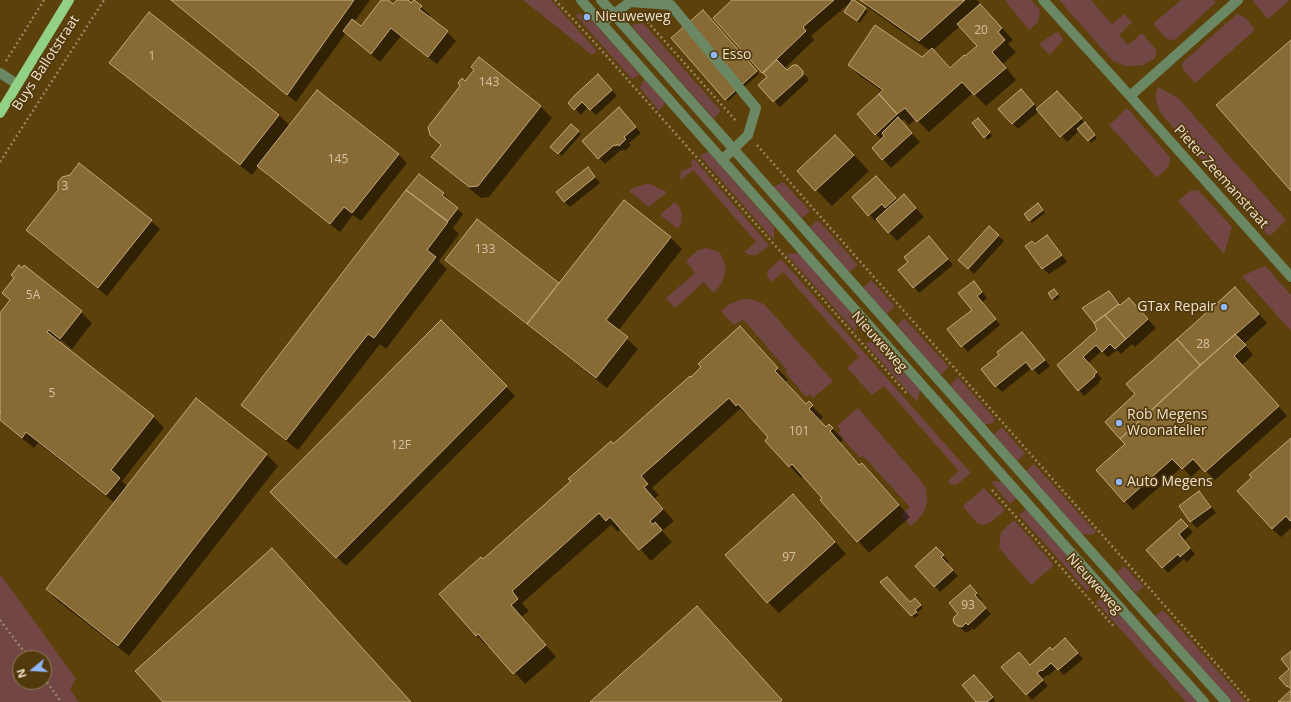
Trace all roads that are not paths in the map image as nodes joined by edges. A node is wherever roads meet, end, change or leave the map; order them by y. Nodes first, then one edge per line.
1 (69, 0) edge
2 (581, 0) edge
3 (601, 0) edge
4 (1043, 0) edge
5 (1238, 0) edge
6 (675, 3) edge
7 (614, 14) junction
8 (602, 23) junction
9 (2, 69) edge
10 (17, 84) junction
11 (1130, 96) junction
12 (0, 113) edge
13 (734, 149) junction
14 (722, 160) junction
15 (1291, 277) edge
16 (1204, 702) edge
17 (1226, 702) edge

1 - 10 main road, Buys Ballotstraat
2 - 8 street, Nieuweweg
3 - 7 street, Nieuweweg
4 - 11 street, Pieter Zeemanstraat
5 - 11 street
6 - 7 street
6 - 13 street
7 - 8 street
7 - 13 street, Nieuweweg
8 - 14 street, Nieuweweg
9 - 10 street
10 - 12 main road, Buys Ballotstraat
11 - 15 street, Pieter Zeemanstraat
13 - 14 street
13 - 17 street, Nieuweweg
14 - 16 street, Nieuweweg

